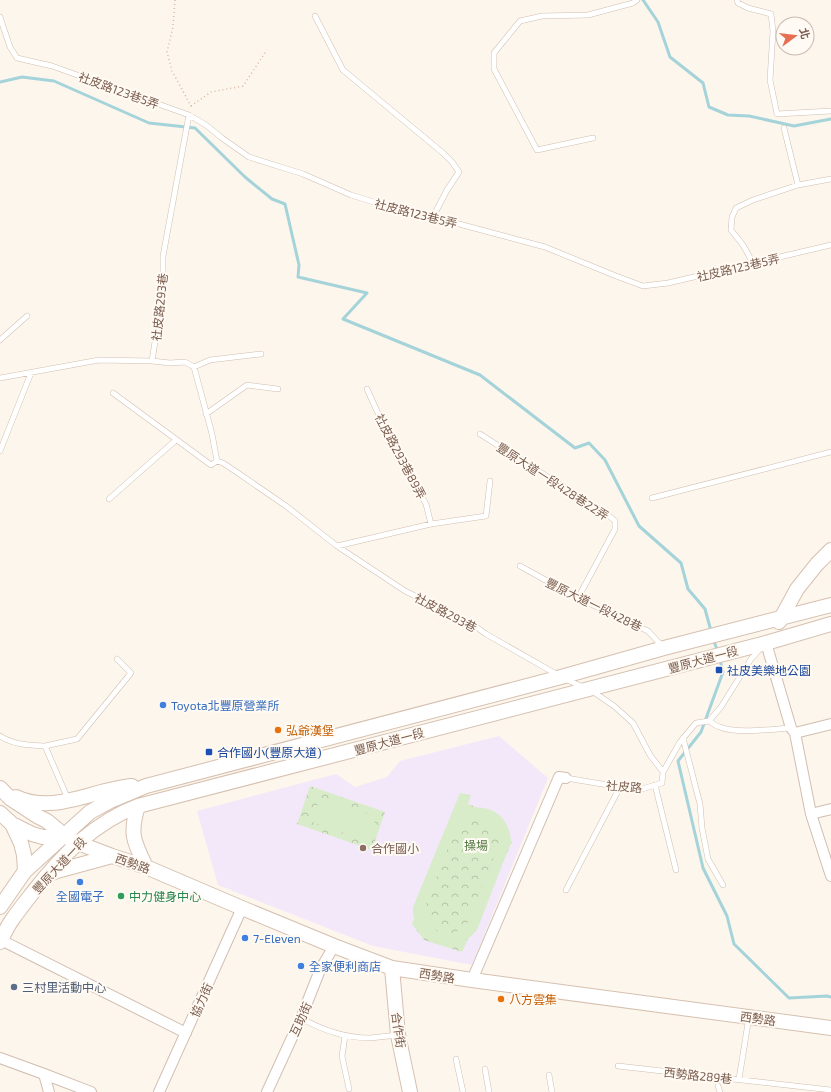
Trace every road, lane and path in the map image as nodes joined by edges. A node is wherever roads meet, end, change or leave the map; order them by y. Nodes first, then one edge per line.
1 (175, 0) edge
2 (637, 0) edge
3 (737, 0) edge
4 (315, 16) dead end
5 (0, 18) edge
6 (267, 50) dead end
7 (191, 106) junction
8 (831, 111) edge
9 (188, 116) junction
10 (784, 128) dead end
11 (593, 138) dead end
12 (831, 179) edge
13 (798, 185) junction
14 (433, 217) junction
15 (831, 245) edge
16 (753, 263) junction
17 (27, 316) dead end
18 (0, 340) edge
19 (261, 354) dead end
20 (152, 361) junction
21 (194, 367) junction
22 (31, 373) junction
23 (0, 378) edge
24 (278, 389) dead end
25 (367, 389) dead end
26 (113, 393) dead end
27 (206, 414) junction
28 (480, 434) dead end
29 (176, 440) junction
30 (0, 451) edge
31 (831, 452) edge
32 (217, 461) junction
33 (490, 481) dead end
34 (652, 498) dead end
35 (109, 499) dead end
36 (431, 524) junction
37 (337, 546) junction
38 (831, 550) edge
39 (520, 566) dead end
40 (578, 598) junction
41 (831, 605) edge
42 (782, 618) junction
43 (831, 624) edge
44 (766, 643) junction
45 (664, 648) junction
46 (117, 659) dead end
47 (561, 677) junction
48 (588, 689) junction
49 (709, 721) junction
50 (831, 724) edge
51 (793, 730) junction
52 (0, 736) edge
53 (683, 738) junction
54 (46, 746) junction
55 (663, 772) junction
56 (566, 778) joint
57 (655, 785) junction
58 (146, 786) junction
59 (620, 787) junction
60 (0, 789) edge
61 (68, 800) junction
62 (138, 806) junction
63 (831, 809) edge
64 (0, 813) edge
65 (811, 814) junction
66 (12, 824) junction
67 (65, 836) junction
68 (78, 843) junction
69 (112, 856) junction
70 (146, 867) junction
71 (676, 870) dead end
72 (25, 871) junction
73 (47, 875) junction
74 (831, 876) edge
75 (723, 885) dead end
76 (566, 890) dead end
77 (0, 907) edge
78 (242, 908) junction
79 (0, 941) edge
80 (334, 946) junction
81 (392, 968) junction
82 (472, 980) junction
83 (749, 1017) junction
84 (301, 1018) junction
85 (831, 1028) edge
86 (186, 1033) junction
87 (398, 1034) junction
88 (345, 1036) junction
89 (0, 1058) edge
90 (456, 1059) dead end
91 (618, 1066) dead end
92 (485, 1069) dead end
93 (44, 1074) junction
94 (549, 1075) dead end
95 (739, 1079) junction
96 (718, 1086) dead end
97 (349, 1089) dead end
98 (831, 1090) edge
99 (49, 1092) edge
100 (91, 1092) edge
101 (159, 1092) edge
102 (267, 1092) edge
103 (410, 1092) edge
104 (463, 1092) edge
105 (489, 1092) edge
106 (552, 1092) edge
107 (720, 1092) edge

1 - 7 path
2 - 11 lane
3 - 8 lane
4 - 14 lane
5 - 9 lane, 社皮路123巷5弄
6 - 7 path
7 - 9 path
9 - 14 lane, 社皮路123巷5弄
9 - 20 lane, 社皮路293巷
10 - 13 lane
12 - 13 lane
13 - 16 lane
14 - 16 lane, 社皮路123巷5弄
15 - 16 lane, 社皮路123巷5弄
17 - 18 lane
19 - 21 lane
20 - 21 lane
20 - 22 lane
21 - 27 lane
22 - 23 lane
22 - 30 lane
24 - 27 lane
25 - 36 lane, 社皮路293巷89弄
26 - 29 lane, 社皮路293巷
27 - 32 lane
28 - 40 lane, 豐原大道一段428巷22弄
29 - 32 lane, 社皮路293巷
29 - 35 lane
31 - 34 lane
32 - 37 lane, 社皮路293巷
33 - 36 lane
36 - 37 lane
37 - 47 lane, 社皮路293巷
38 - 42 street, 社皮路
39 - 40 lane, 豐原大道一段428巷
40 - 45 lane, 豐原大道一段428巷
41 - 42 street, 豐原大道一段
42 - 44 street, 社皮路
42 - 45 street, 豐原大道一段
43 - 44 street, 豐原大道一段
44 - 48 street, 豐原大道一段
44 - 49 lane, 社皮路
44 - 51 street
45 - 47 street, 豐原大道一段
46 - 54 lane
47 - 48 lane, 社皮路293巷
47 - 58 street, 豐原大道一段
48 - 55 lane, 社皮路293巷
48 - 62 street, 豐原大道一段
49 - 51 lane
49 - 53 lane, 社皮路
50 - 51 street
51 - 65 street
52 - 54 lane
53 - 55 lane, 社皮路
53 - 75 lane
54 - 61 lane
55 - 57 lane, 社皮路
56 - 59 lane, 社皮路
56 - 82 street, 社皮路
57 - 59 lane, 社皮路
57 - 71 lane
58 - 61 street
58 - 67 street, 豐原大道一段
59 - 76 lane
60 - 61 street
60 - 67 street, 西勢路
62 - 68 street, 豐原大道一段
62 - 70 street
63 - 65 street
64 - 66 street, 西勢路
65 - 74 street
66 - 67 street, 西勢路
66 - 72 street
67 - 68 street, 西勢路
67 - 72 street, 豐原大道一段
68 - 69 street, 西勢路
68 - 73 street, 豐原大道一段
69 - 70 street, 西勢路
69 - 73 street
70 - 78 street, 西勢路
72 - 77 street, 豐原大道一段
73 - 79 street, 豐原大道一段
78 - 80 street, 西勢路
78 - 86 street, 協力街
79 - 86 street
80 - 81 street, 西勢路
80 - 84 street, 互助街
81 - 82 street, 西勢路
81 - 87 street, 合作街
82 - 83 street, 西勢路
83 - 85 street, 西勢路
83 - 95 lane, 西勢路289巷
84 - 88 lane
84 - 102 street, 互助街
86 - 101 street, 協力街
87 - 88 lane
87 - 103 street, 合作街
88 - 97 lane
89 - 93 street
90 - 104 lane
91 - 95 lane, 西勢路289巷
92 - 105 lane
93 - 99 street
93 - 100 street
94 - 106 lane
95 - 98 lane
96 - 107 lane

